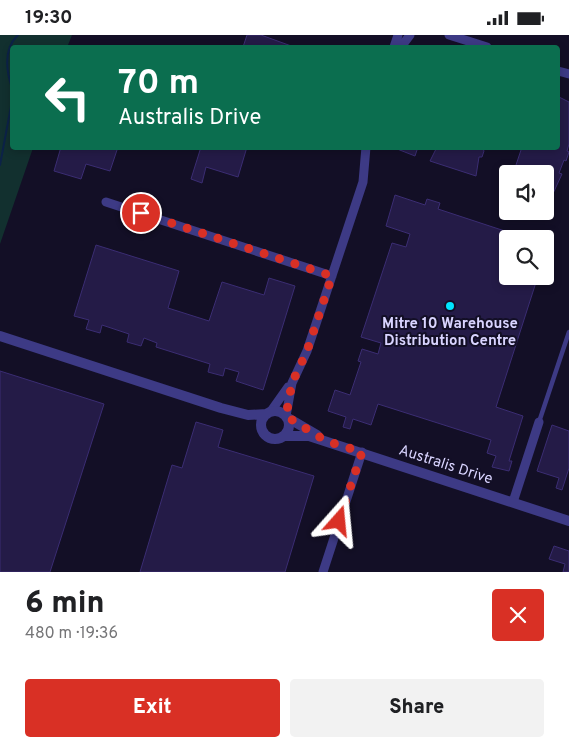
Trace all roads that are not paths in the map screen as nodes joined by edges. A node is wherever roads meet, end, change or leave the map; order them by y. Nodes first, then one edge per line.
1 (449, 35) edge
2 (481, 45) edge
3 (366, 150) edge
4 (106, 202) dead end
5 (332, 276) junction
6 (0, 329) edge
7 (569, 332) edge
8 (0, 336) edge
9 (22, 344) junction
10 (292, 383) junction
11 (221, 408) junction
12 (269, 413) junction
13 (287, 417) junction
14 (539, 422) joint
15 (263, 431) junction
16 (285, 435) junction
17 (326, 441) junction
18 (362, 452) junction
19 (513, 501) junction
20 (569, 520) edge
21 (323, 572) edge

1 - 2 street
3 - 5 street
4 - 5 street
5 - 10 street
6 - 9 street
7 - 14 lane
8 - 9 street
9 - 11 street
10 - 12 street
10 - 13 street
11 - 12 street
11 - 15 street
12 - 13 street
12 - 15 street
13 - 16 street
13 - 17 street, Australis Drive
14 - 19 street
15 - 16 street
16 - 17 street, Australis Drive
17 - 18 street, Australis Drive
18 - 19 street, Australis Drive
18 - 21 street
19 - 20 street, Australis Drive

